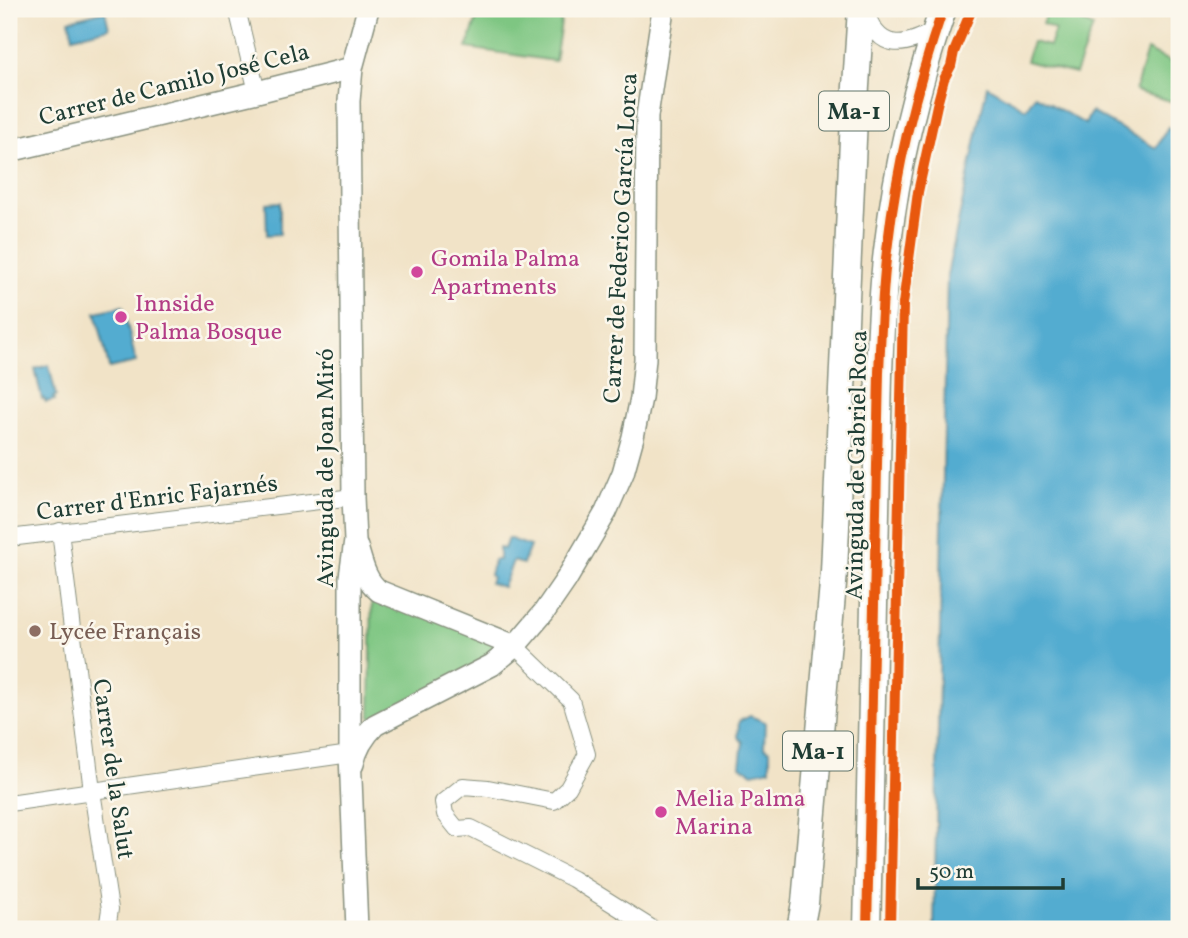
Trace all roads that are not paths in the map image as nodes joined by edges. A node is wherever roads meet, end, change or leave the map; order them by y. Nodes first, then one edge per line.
1 (237, 9) edge
2 (368, 9) edge
3 (663, 9) edge
4 (863, 9) edge
5 (939, 19) edge
6 (352, 68) junction
7 (257, 92) junction
8 (9, 151) edge
9 (352, 496) junction
10 (60, 531) junction
11 (9, 538) edge
12 (355, 541) junction
13 (515, 646) junction
14 (350, 763) junction
15 (92, 791) junction
16 (9, 803) edge
17 (107, 929) edge
18 (357, 929) edge
19 (653, 929) edge
20 (800, 929) edge
21 (867, 929) edge

1 - 7 street
2 - 6 street, Avinguda de Joan Miró
3 - 13 street, Carrer de Federico García Lorca
4 - 5 street
4 - 20 highway, Avinguda de Gabriel Roca / Ma-1
5 - 21 highway, Avinguda de Gabriel Roca / Ma-1
6 - 7 street, Carrer de Camilo José Cela
6 - 9 street, Avinguda de Joan Miró
7 - 8 street, Carrer de Camilo José Cela
9 - 10 street, Carrer d'Enric Fajarnés
9 - 12 street, Avinguda de Joan Miró
10 - 11 street, Carrer d'Enric Fajarnés
10 - 15 street, Carrer de la Salut
12 - 13 street
12 - 14 street, Avinguda de Joan Miró
13 - 14 street, Carrer de Federico García Lorca
13 - 19 street
14 - 15 street
14 - 18 street, Avinguda de Joan Miró
15 - 16 street
15 - 17 street, Carrer de la Salut

